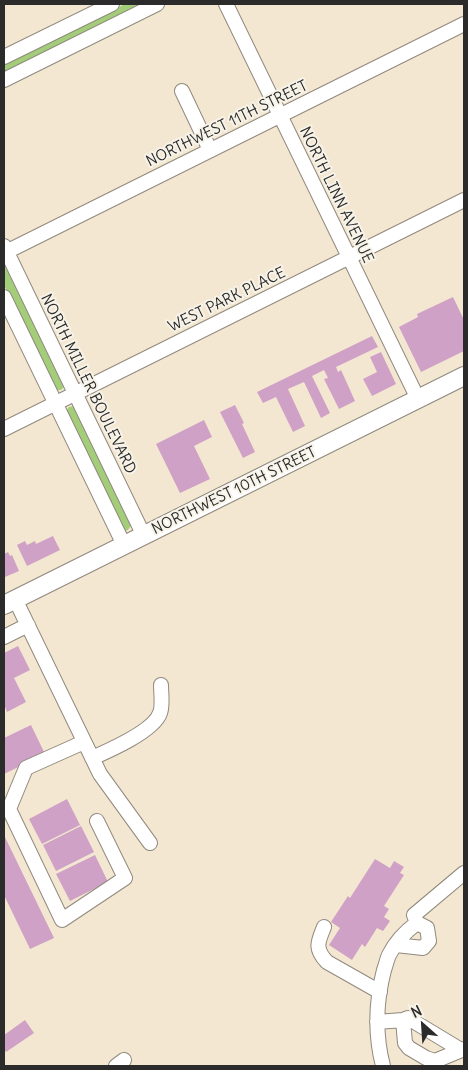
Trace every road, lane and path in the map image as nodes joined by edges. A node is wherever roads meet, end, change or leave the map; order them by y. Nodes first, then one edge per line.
1 (112, 4) edge
2 (157, 4) edge
3 (226, 4) edge
4 (464, 24) edge
5 (4, 58) edge
6 (4, 80) edge
7 (182, 91) dead end
8 (280, 116) junction
9 (210, 150) junction
10 (464, 200) edge
11 (5, 250) edge
12 (349, 258) junction
13 (4, 297) edge
14 (464, 376) edge
15 (75, 394) junction
16 (418, 399) junction
17 (55, 404) junction
18 (4, 429) edge
19 (144, 536) junction
20 (124, 545) junction
21 (10, 602) edge
22 (28, 625) junction
23 (4, 637) edge
24 (161, 685) dead end
25 (84, 742) junction
26 (92, 758) junction
27 (97, 821) dead end
28 (150, 842) dead end
29 (464, 873) edge
30 (417, 923) junction
31 (324, 927) dead end
32 (396, 945) junction
33 (380, 992) junction
34 (403, 1020) junction
35 (377, 1022) junction
36 (462, 1049) edge
37 (383, 1066) edge

1 - 5 street
2 - 6 street
3 - 8 street, NORTH LINN AVENUE
4 - 8 street, NORTHWEST 11TH STREET
7 - 9 street
8 - 9 street, NORTHWEST 11TH STREET
8 - 12 street, NORTH LINN AVENUE
9 - 11 street, NORTHWEST 11TH STREET
10 - 12 street, WEST PARK PLACE
11 - 15 street, NORTH MILLER BOULEVARD
12 - 15 street, WEST PARK PLACE
12 - 16 street, NORTH LINN AVENUE
13 - 17 street
14 - 16 main road, NORTHWEST 10TH STREET
15 - 17 street, WEST PARK PLACE
15 - 19 street, NORTH MILLER BOULEVARD
16 - 19 main road, NORTHWEST 10TH STREET
17 - 18 street, WEST PARK PLACE
17 - 20 street
19 - 20 main road, NORTHWEST 10TH STREET
20 - 21 main road, NORTHWEST 10TH STREET
21 - 22 street
22 - 23 street
22 - 25 street
24 - 26 street
25 - 26 street
25 - 27 street
26 - 28 street
29 - 30 street
30 - 32 street
30 - 32 street
31 - 33 street
32 - 33 street
33 - 35 street
34 - 35 street
34 - 36 street
34 - 36 street
35 - 37 street

